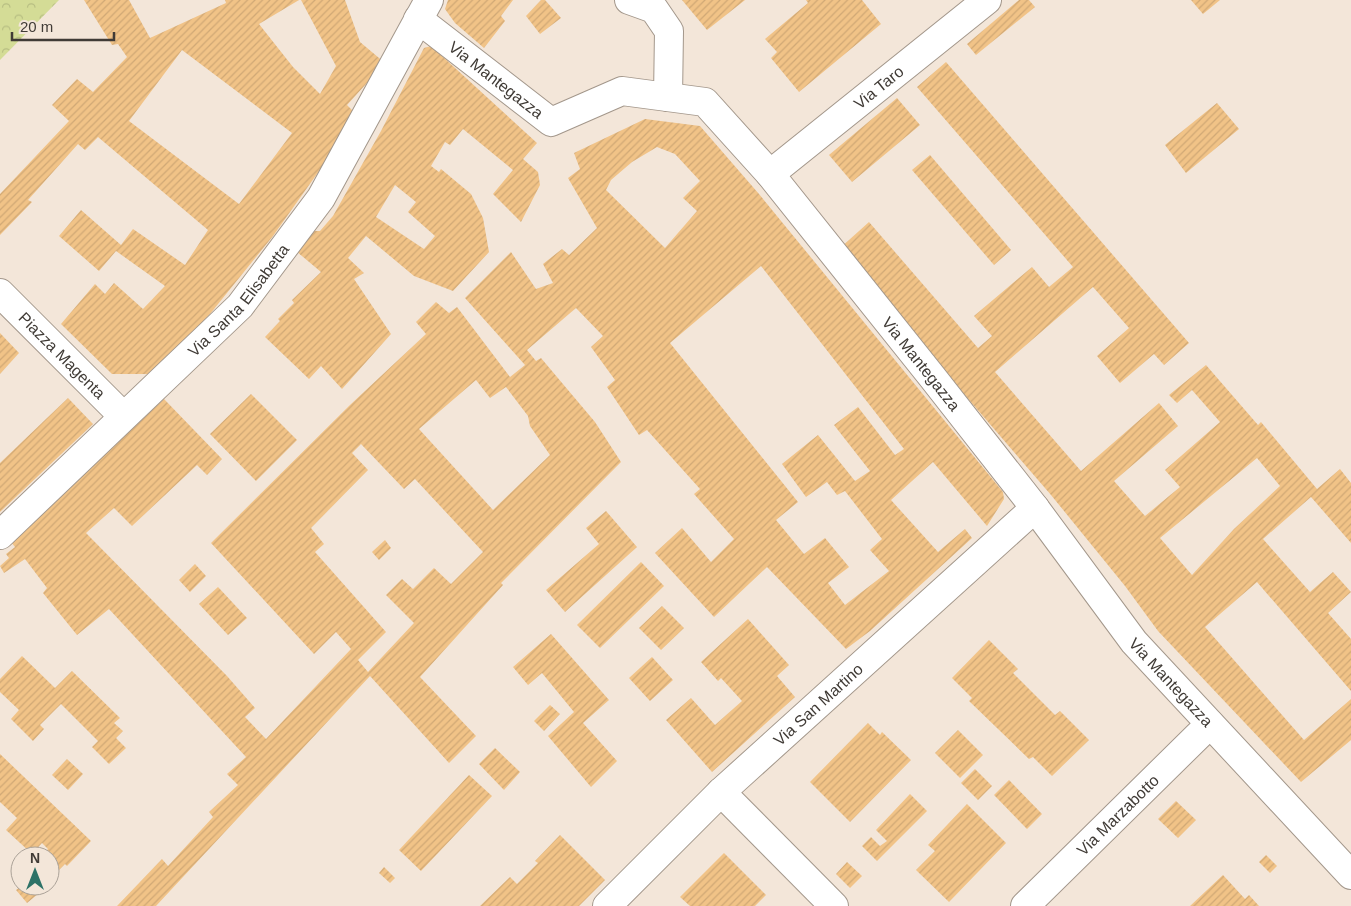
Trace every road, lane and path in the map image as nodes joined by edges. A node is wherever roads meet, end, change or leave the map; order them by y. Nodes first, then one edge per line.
1 (629, 0) edge
2 (987, 0) edge
3 (423, 9) edge
4 (668, 97) junction
5 (770, 174) junction
6 (0, 293) edge
7 (123, 416) junction
8 (1035, 508) junction
9 (0, 535) edge
10 (1210, 724) junction
11 (721, 792) junction
12 (1351, 875) edge
13 (607, 906) edge
14 (834, 906) edge
15 (1025, 906) edge

1 - 4 street
2 - 5 street, Via Taro
3 - 4 street, Via Mantegazza
3 - 7 street, Via Santa Elisabetta
4 - 5 street, Via Mantegazza
5 - 8 street, Via Mantegazza
6 - 7 street, Piazza Magenta
7 - 9 street, Via Santa Elisabetta
8 - 10 street, Via Mantegazza
8 - 11 street, Via San Martino
10 - 12 street, Via Mantegazza
10 - 15 street, Via Marzabotto
11 - 13 street, Via San Martino
11 - 14 street

